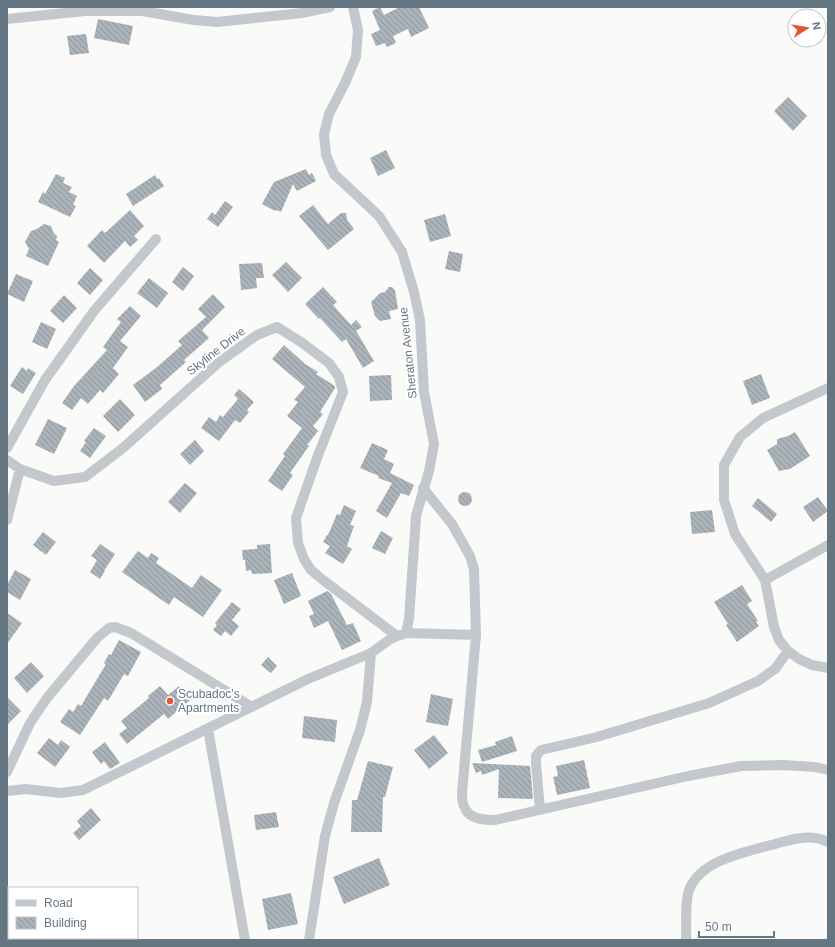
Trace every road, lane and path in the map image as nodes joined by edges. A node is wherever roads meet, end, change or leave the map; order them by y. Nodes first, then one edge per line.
1 (330, 7) edge
2 (353, 7) edge
3 (301, 10) edge
4 (7, 19) edge
5 (156, 239) dead end
6 (828, 388) edge
7 (7, 448) edge
8 (7, 460) edge
9 (20, 469) junction
10 (423, 488) junction
11 (7, 520) edge
12 (828, 545) edge
13 (765, 580) junction
14 (401, 634) junction
15 (476, 635) junction
16 (788, 651) junction
17 (371, 653) junction
18 (828, 668) edge
19 (252, 707) junction
20 (208, 729) junction
21 (828, 770) edge
22 (7, 772) edge
23 (7, 790) edge
24 (540, 810) junction
25 (828, 842) edge
26 (245, 940) edge
27 (309, 940) edge
28 (686, 940) edge

1 - 3 street
2 - 10 street, Sheraton Avenue
3 - 4 street
5 - 7 street
6 - 13 street
8 - 9 street, Skyline Drive
9 - 11 street
9 - 14 street, Skyline Drive
10 - 14 street, Sheraton Avenue
10 - 15 street
12 - 13 street
13 - 16 street
14 - 15 street
14 - 17 street
15 - 24 street
16 - 18 street
16 - 24 street
17 - 19 street
17 - 27 street
19 - 20 street
19 - 22 street
20 - 23 street
20 - 26 street
21 - 24 street
25 - 28 street

